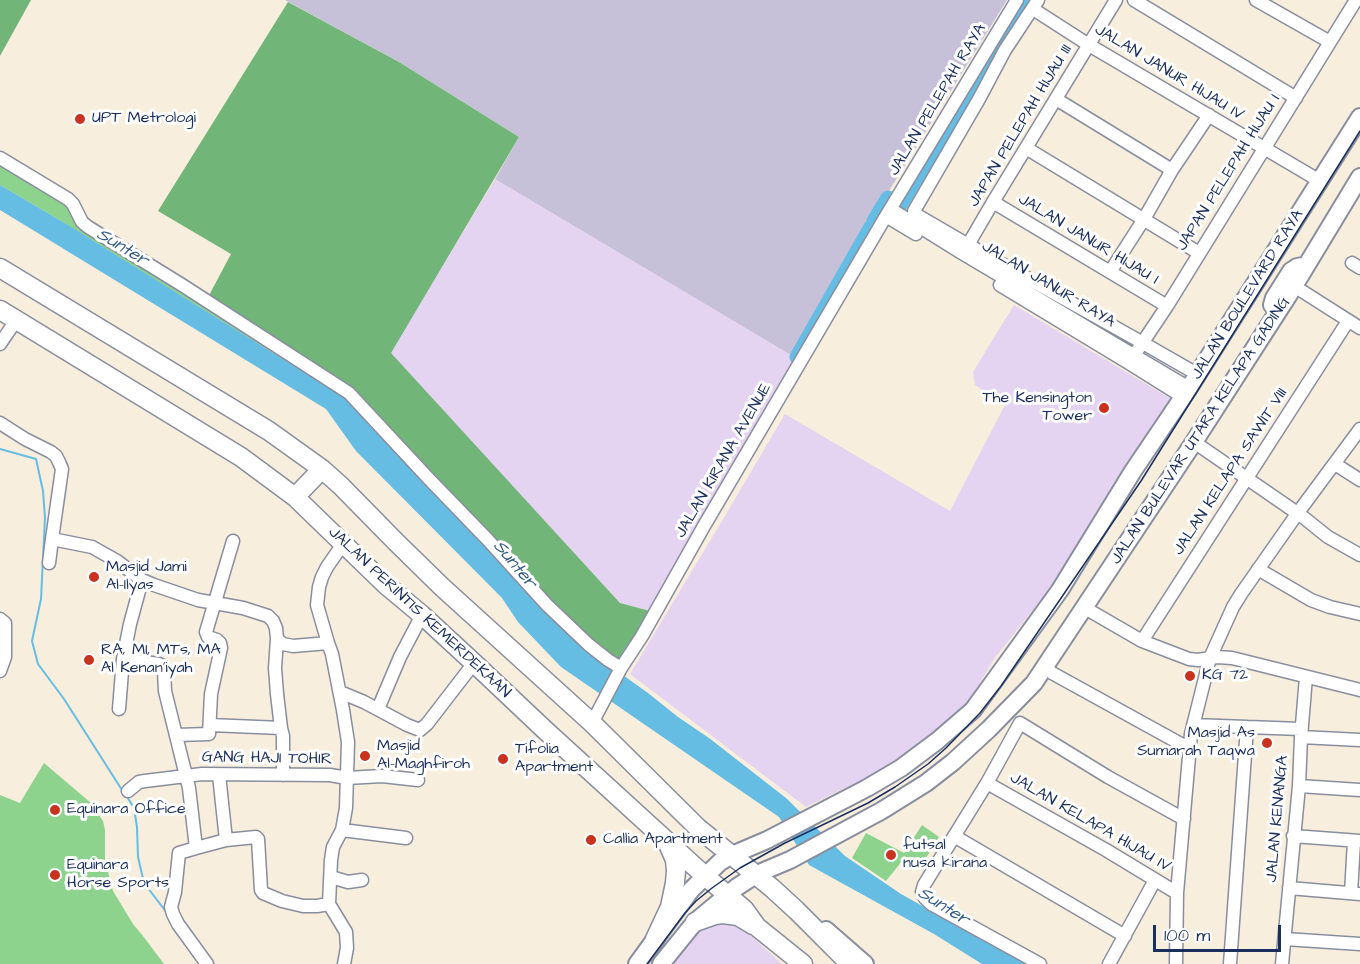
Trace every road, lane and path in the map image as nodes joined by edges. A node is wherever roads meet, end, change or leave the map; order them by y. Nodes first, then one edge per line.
1 (1017, 0) edge
2 (1116, 0) edge
3 (1134, 0) edge
4 (1256, 0) edge
5 (1356, 0) edge
6 (1036, 4) edge
7 (1330, 42) junction
8 (1089, 45) junction
9 (1296, 98) junction
10 (1056, 99) junction
11 (1209, 115) junction
12 (1360, 117) edge
13 (1026, 148) junction
14 (1264, 148) junction
15 (0, 158) edge
16 (1172, 170) junction
17 (1320, 181) junction
18 (1359, 182) edge
19 (993, 202) junction
20 (888, 212) junction
21 (1144, 219) junction
22 (964, 251) junction
23 (1199, 253) junction
24 (1306, 266) joint
25 (1265, 267) junction
26 (0, 268) edge
27 (1110, 272) junction
28 (1289, 283) junction
29 (1167, 306) junction
30 (5, 314) edge
31 (1348, 321) junction
32 (1360, 328) edge
33 (1143, 343) junction
34 (0, 344) edge
35 (1132, 359) junction
36 (1190, 370) dead end
37 (1186, 393) junction
38 (0, 423) edge
39 (1360, 429) edge
40 (1194, 442) junction
41 (1335, 464) junction
42 (322, 469) junction
43 (1133, 471) joint
44 (1247, 479) junction
45 (1360, 480) edge
46 (295, 497) junction
47 (1297, 514) junction
48 (52, 539) junction
49 (232, 541) dead end
50 (344, 544) junction
51 (1360, 555) edge
52 (49, 563) dead end
53 (1258, 569) junction
54 (142, 580) junction
55 (1060, 590) junction
56 (214, 603) junction
57 (1087, 603) junction
58 (1360, 614) edge
59 (422, 615) junction
60 (0, 619) edge
61 (277, 639) junction
62 (1142, 641) junction
63 (328, 644) junction
64 (1210, 658) junction
65 (123, 659) junction
66 (474, 663) junction
67 (1045, 667) junction
68 (621, 670) junction
69 (0, 671) edge
70 (1306, 677) junction
71 (1360, 690) edge
72 (340, 692) junction
73 (120, 709) dead end
74 (378, 709) junction
75 (592, 723) junction
76 (210, 725) junction
77 (1193, 726) junction
78 (1247, 727) junction
79 (281, 728) junction
80 (1301, 733) junction
81 (176, 735) junction
82 (1360, 740) edge
83 (937, 741) junction
84 (1190, 748) junction
85 (953, 762) junction
86 (186, 775) junction
87 (219, 775) junction
88 (283, 775) junction
89 (347, 778) junction
90 (418, 780) dead end
91 (987, 783) junction
92 (1299, 786) junction
93 (1360, 790) edge
94 (128, 791) dead end
95 (1184, 819) junction
96 (342, 830) junction
97 (954, 836) junction
98 (1293, 836) junction
99 (406, 838) dead end
100 (226, 840) junction
101 (667, 840) junction
102 (1357, 841) edge
103 (196, 848) junction
104 (732, 855) junction
105 (757, 874) junction
106 (705, 876) junction
107 (331, 877) junction
108 (362, 880) dead end
109 (1155, 880) junction
110 (1289, 888) junction
111 (1177, 893) junction
112 (1356, 894) edge
113 (726, 895) junction
114 (330, 904) junction
115 (796, 910) junction
116 (695, 922) junction
117 (757, 927) junction
118 (1125, 936) junction
119 (655, 939) junction
120 (1285, 939) junction
121 (1360, 944) edge
122 (207, 964) edge
123 (344, 964) edge
124 (637, 964) edge
125 (661, 964) edge
126 (803, 964) edge
127 (849, 964) edge
128 (865, 964) edge
129 (1040, 964) edge
130 (1109, 964) edge
131 (1176, 964) edge
132 (1230, 964) edge
133 (1282, 964) edge

1 - 20 street, JALAN PELEPAH RAYA
2 - 8 street, JAPAN PELEPAH HIJAU III
3 - 9 street
4 - 7 street
5 - 7 street, JAPAN PELEPAH HIJAU I
6 - 8 street, JALAN JANUR HIJAU IV
6 - 22 street, JALAN PELEPAH RAYA
7 - 9 street, JAPAN PELEPAH HIJAU I
8 - 10 street, JAPAN PELEPAH HIJAU III
8 - 11 street, JALAN JANUR HIJAU IV
9 - 14 street, JAPAN PELEPAH HIJAU I
10 - 13 street, JAPAN PELEPAH HIJAU III
10 - 16 street
11 - 14 street, JALAN JANUR HIJAU IV
11 - 16 street
12 - 17 main road, JALAN BOULEVARD RAYA
13 - 19 street, JAPAN PELEPAH HIJAU III
13 - 21 street
14 - 17 street, JALAN JANUR HIJAU IV
14 - 23 street, JAPAN PELEPAH HIJAU I
15 - 68 street
16 - 21 street
17 - 25 main road, JALAN BOULEVARD RAYA
18 - 24 main road, JALAN BOULEVARD RAYA
19 - 22 street, JAPAN PELEPAH HIJAU III
19 - 27 street, JALAN JANUR HIJAU I
20 - 22 street, JALAN JANUR RAYA
20 - 68 street, JALAN KIRANA AVENUE
21 - 23 street
21 - 27 street
22 - 33 street
22 - 35 street, JALAN JANUR RAYA
23 - 29 street, JAPAN PELEPAH HIJAU I
24 - 28 main road, JALAN BULEVAR UTARA KELAPA GADING
25 - 28 main road
25 - 37 main road, JALAN BOULEVARD RAYA
26 - 42 highway
27 - 29 street, JALAN JANUR HIJAU I
28 - 31 street
28 - 40 main road, JALAN BULEVAR UTARA KELAPA GADING
29 - 33 street, JAPAN PELEPAH HIJAU I
30 - 34 street
30 - 46 highway, JALAN PERINTIS KEMERDEKAAN
31 - 32 street
31 - 44 street, JALAN KELAPA SAWIT VIII
33 - 35 street, JAPAN PELEPAH HIJAU I
33 - 36 street
35 - 37 street, JALAN JANUR RAYA
37 - 43 main road, JALAN BOULEVARD RAYA
38 - 48 street
39 - 41 street
40 - 44 street
40 - 57 main road, JALAN BULEVAR UTARA KELAPA GADING
41 - 45 street
41 - 47 street
42 - 46 highway
42 - 75 highway
43 - 55 main road, JALAN BULEVAR UTARA KELAPA GADING
44 - 47 street
44 - 62 street, JALAN KELAPA SAWIT VIII
46 - 50 highway, JALAN PERINTIS KEMERDEKAAN
47 - 51 street
47 - 53 street
48 - 52 street
48 - 54 street
49 - 56 street
50 - 59 highway, JALAN PERINTIS KEMERDEKAAN
50 - 63 street
53 - 58 street
53 - 64 street
54 - 56 street
54 - 65 street
55 - 57 main road
55 - 83 main road, JALAN BULEVAR UTARA KELAPA GADING
56 - 61 street
56 - 76 street
57 - 62 street
57 - 67 main road, JALAN BULEVAR UTARA KELAPA GADING
59 - 66 highway, JALAN PERINTIS KEMERDEKAAN
59 - 74 street
60 - 69 street
61 - 63 street
61 - 79 street
62 - 64 street
63 - 72 street
64 - 70 street
64 - 77 street
65 - 73 street
65 - 81 street
66 - 74 street
66 - 101 highway, JALAN PERINTIS KEMERDEKAAN
67 - 84 street
67 - 85 main road, JALAN BULEVAR UTARA KELAPA GADING
68 - 75 street, JALAN KIRANA AVENUE
70 - 71 street
70 - 80 street, JALAN KENANGA
72 - 74 street
72 - 89 street
75 - 104 highway
76 - 79 street
76 - 81 street
77 - 78 street
77 - 84 street
78 - 80 street
78 - 132 street
79 - 88 street
80 - 82 street
80 - 92 street, JALAN KENANGA
81 - 86 street
83 - 85 main road
83 - 104 main road, JALAN BULEVAR UTARA KELAPA GADING
84 - 95 street
85 - 105 main road, JALAN BULEVAR UTARA KELAPA GADING
86 - 87 street, GANG HAJI TOHIR
86 - 94 street, GANG HAJI TOHIR
86 - 103 street
87 - 88 street, GANG HAJI TOHIR
87 - 100 street
88 - 89 street, GANG HAJI TOHIR
89 - 90 street, GANG HAJI TOHIR
89 - 96 street
91 - 95 street
91 - 97 street
91 - 109 street, JALAN KELAPA HIJAU IV
92 - 93 street
92 - 98 street, JALAN KENANGA
95 - 111 street
96 - 99 street
96 - 107 street
97 - 118 street
97 - 129 street
98 - 102 street
98 - 110 street, JALAN KENANGA
100 - 103 street
100 - 114 street
101 - 106 highway, JALAN PERINTIS KEMERDEKAAN
101 - 119 highway
102 - 112 street
103 - 122 street
104 - 105 highway
104 - 106 main road, JALAN BULEVAR UTARA KELAPA GADING
105 - 113 main road, JALAN BULEVAR UTARA KELAPA GADING
105 - 115 highway
106 - 113 highway, JALAN PERINTIS KEMERDEKAAN
106 - 119 main road, JALAN BULEVAR UTARA KELAPA GADING
107 - 108 street
107 - 114 street
109 - 111 street, JALAN KELAPA HIJAU IV
109 - 118 street
110 - 112 street
110 - 120 street, JALAN KENANGA
111 - 131 street
113 - 116 main road, JALAN BULEVAR UTARA KELAPA GADING
113 - 117 highway, JALAN PERINTIS KEMERDEKAAN
114 - 123 street
115 - 127 highway
115 - 128 main road
116 - 117 highway
116 - 125 main road, JALAN BULEVAR UTARA KELAPA GADING
117 - 126 highway, JALAN PERINTIS KEMERDEKAAN
118 - 130 street
119 - 124 main road, JALAN BULEVAR UTARA KELAPA GADING
120 - 121 street
120 - 133 street, JALAN KENANGA

